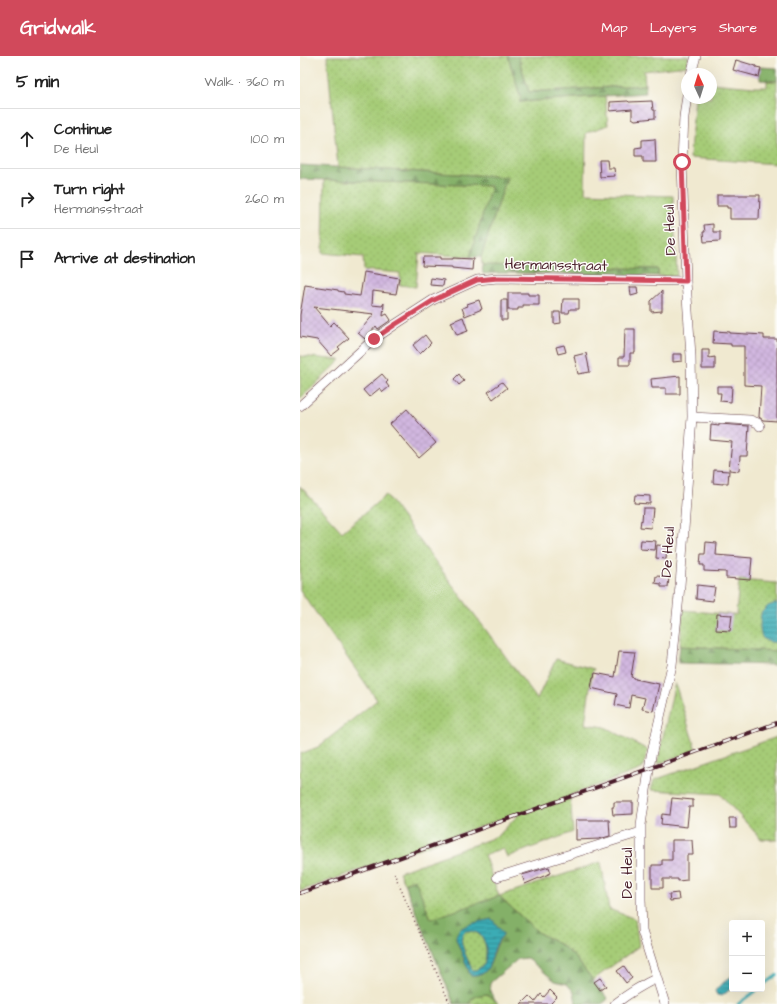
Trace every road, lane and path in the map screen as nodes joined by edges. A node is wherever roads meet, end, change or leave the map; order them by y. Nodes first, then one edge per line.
1 (696, 56) edge
2 (693, 68) edge
3 (686, 104) edge
4 (686, 281) junction
5 (300, 406) edge
6 (692, 417) junction
7 (760, 426) dead end
8 (641, 832) junction
9 (394, 873) dead end
10 (496, 878) dead end
11 (657, 978) junction
12 (450, 1004) edge
13 (615, 1004) edge
14 (665, 1004) edge

1 - 2 street
3 - 4 street, De Heul
4 - 5 street, Hermansstraat
4 - 6 street, De Heul
6 - 7 street
6 - 8 street, De Heul
8 - 10 street
8 - 11 street, De Heul
9 - 12 path
11 - 13 street
11 - 14 street, De Heul

